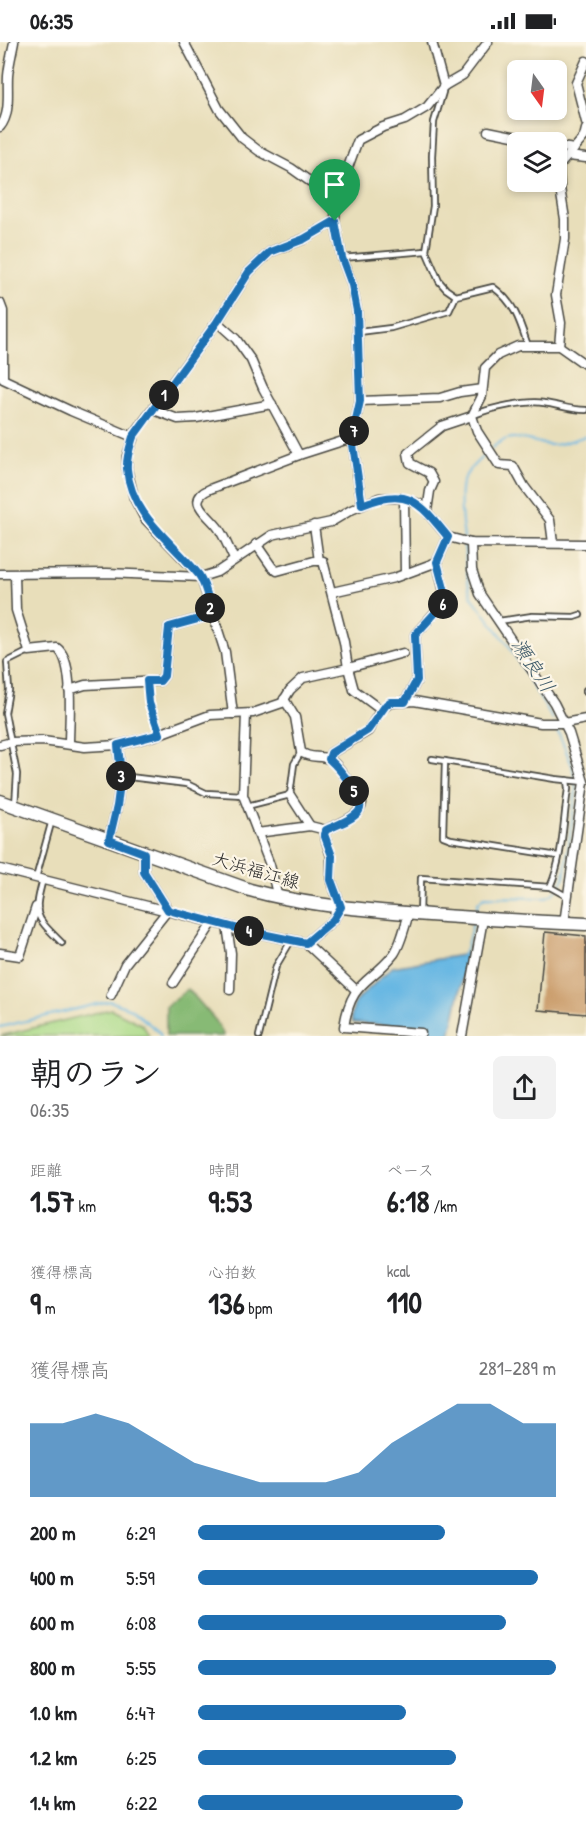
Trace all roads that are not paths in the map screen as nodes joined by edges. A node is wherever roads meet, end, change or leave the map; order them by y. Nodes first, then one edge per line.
1 (14, 42) edge
2 (184, 42) edge
3 (432, 42) edge
4 (488, 42) edge
5 (586, 61) edge
6 (444, 86) junction
7 (586, 122) edge
8 (0, 127) edge
9 (586, 129) edge
10 (488, 131) dead end
11 (507, 135) edge
12 (567, 151) edge
13 (571, 153) junction
14 (586, 158) edge
15 (336, 200) junction
16 (335, 221) junction
17 (426, 251) junction
18 (342, 258) junction
19 (456, 296) junction
20 (0, 303) edge
21 (217, 322) junction
22 (359, 332) junction
23 (528, 346) junction
24 (559, 346) junction
25 (586, 365) edge
26 (482, 389) junction
27 (360, 401) junction
28 (272, 404) junction
29 (154, 410) junction
30 (586, 410) edge
31 (472, 416) junction
32 (133, 437) junction
33 (352, 438) junction
34 (299, 455) junction
35 (404, 499) junction
36 (362, 505) junction
37 (427, 511) junction
38 (314, 525) junction
39 (448, 537) junction
40 (471, 543) junction
41 (553, 543) junction
42 (256, 544) junction
43 (586, 544) edge
44 (234, 559) junction
45 (319, 561) junction
46 (437, 562) junction
47 (405, 573) junction
48 (0, 574) edge
49 (15, 575) junction
50 (201, 577) junction
51 (332, 592) junction
52 (213, 615) junction
53 (580, 615) dead end
54 (499, 621) junction
55 (30, 651) junction
56 (403, 653) dead end
57 (0, 660) edge
58 (7, 662) junction
59 (348, 668) junction
60 (147, 681) junction
61 (69, 690) junction
62 (284, 699) junction
63 (405, 702) junction
64 (381, 710) junction
65 (233, 714) junction
66 (246, 714) junction
67 (586, 718) edge
68 (564, 723) junction
69 (160, 734) junction
70 (12, 742) junction
71 (69, 743) junction
72 (0, 745) edge
73 (118, 745) junction
74 (301, 752) junction
75 (329, 759) junction
76 (432, 759) dead end
77 (445, 761) junction
78 (121, 776) junction
79 (567, 780) junction
80 (584, 782) junction
81 (243, 795) junction
82 (290, 795) junction
83 (0, 801) edge
84 (15, 806) junction
85 (247, 806) junction
86 (52, 820) junction
87 (310, 826) junction
88 (326, 830) junction
89 (256, 833) junction
90 (109, 840) junction
91 (144, 853) junction
92 (558, 856) junction
93 (0, 869) edge
94 (40, 878) junction
95 (549, 887) junction
96 (568, 897) junction
97 (278, 898) junction
98 (36, 907) junction
99 (341, 907) junction
100 (168, 910) junction
101 (415, 914) junction
102 (483, 919) junction
103 (213, 922) junction
104 (564, 923) junction
105 (586, 924) edge
106 (227, 926) junction
107 (291, 941) junction
108 (62, 943) dead end
109 (306, 943) junction
110 (0, 953) edge
111 (173, 983) dead end
112 (230, 990) dead end
113 (356, 990) junction
114 (111, 995) dead end
115 (343, 1031) edge
116 (421, 1034) dead end
117 (259, 1036) edge
118 (462, 1036) edge

1 - 8 street
2 - 15 street
3 - 6 street
4 - 6 street
5 - 7 street
6 - 15 street
6 - 17 lane
9 - 13 street
10 - 11 street
12 - 13 street
13 - 14 street
13 - 24 street
15 - 16 street
16 - 18 street
16 - 21 street
17 - 18 lane
17 - 19 lane
18 - 22 street
19 - 22 lane
19 - 23 lane
20 - 32 street
21 - 28 street
21 - 29 street
22 - 27 street
23 - 24 street
23 - 26 street
24 - 25 street
26 - 27 street
26 - 31 street
27 - 33 street
28 - 29 street
28 - 34 street
29 - 32 street
30 - 31 lane
31 - 37 street
31 - 41 street
32 - 50 street
33 - 34 street
33 - 36 street
34 - 44 street
35 - 36 street
35 - 37 street
35 - 47 street
36 - 38 street
37 - 39 street
38 - 42 street
38 - 45 street
39 - 40 street
39 - 46 street
40 - 41 street
40 - 54 street
41 - 43 street
42 - 44 street
42 - 45 street
44 - 50 street
45 - 51 street
46 - 47 street
46 - 63 street
47 - 51 street
48 - 49 street
49 - 50 street
49 - 55 street
50 - 52 street
51 - 59 street
52 - 60 street
52 - 65 street
53 - 54 lane
54 - 68 street
55 - 58 lane
55 - 61 street
56 - 59 street
57 - 58 lane
58 - 70 lane
59 - 62 street
59 - 64 street
60 - 61 street
60 - 69 lane
61 - 71 street
62 - 66 street
62 - 74 street
63 - 64 street
63 - 68 street
64 - 75 street
65 - 66 street
65 - 69 street
66 - 81 street
67 - 68 street
68 - 80 street
69 - 73 street
70 - 71 street
70 - 72 street
70 - 84 lane
71 - 73 street
73 - 78 street
74 - 75 street
74 - 82 lane
75 - 88 street
76 - 77 lane
77 - 79 lane
77 - 92 lane
78 - 81 lane
78 - 90 street
79 - 80 lane
79 - 92 lane
80 - 96 street
81 - 85 street
82 - 85 lane
82 - 87 street
83 - 84 main road, 大浜福江線
84 - 86 main road, 大浜福江線
85 - 89 street
86 - 90 main road, 大浜福江線
86 - 94 lane
87 - 88 street
87 - 89 street
88 - 99 street
89 - 97 street
90 - 91 main road, 大浜福江線
91 - 97 main road, 大浜福江線
91 - 100 street
92 - 95 lane
93 - 94 street
94 - 98 lane
94 - 100 street
95 - 96 lane
95 - 101 lane
96 - 104 street
97 - 99 main road, 大浜福江線
98 - 108 lane
98 - 110 street
99 - 101 main road, 大浜福江線
99 - 109 street
100 - 103 street
100 - 114 street
101 - 102 main road, 大浜福江線
101 - 113 street
102 - 104 main road, 大浜福江線
102 - 118 street
103 - 106 street
103 - 111 street
104 - 105 main road, 大浜福江線
106 - 107 street
106 - 112 street
107 - 109 street
107 - 117 lane
109 - 113 street
113 - 115 street
115 - 116 street

